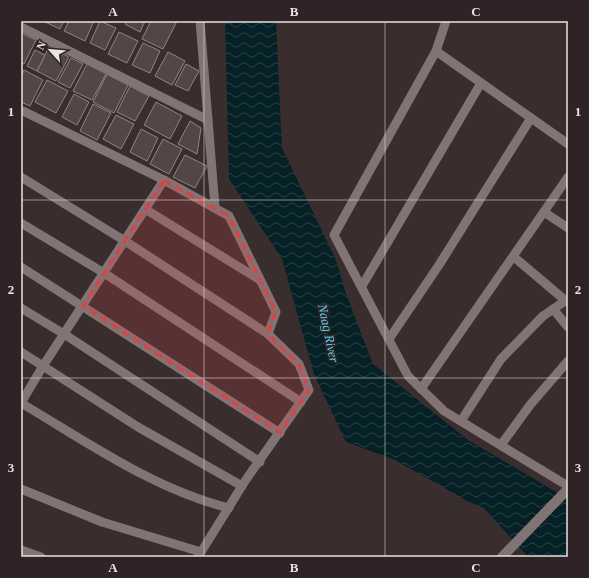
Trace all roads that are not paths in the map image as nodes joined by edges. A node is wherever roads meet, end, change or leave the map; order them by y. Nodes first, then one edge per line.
1 (200, 21) edge
2 (446, 21) edge
3 (21, 27) edge
4 (436, 51) junction
5 (481, 82) junction
6 (22, 112) edge
7 (531, 118) junction
8 (208, 120) junction
9 (568, 144) edge
10 (21, 177) edge
11 (568, 177) edge
12 (164, 180) junction
13 (215, 207) junction
14 (146, 209) junction
15 (544, 212) junction
16 (21, 223) edge
17 (568, 228) edge
18 (125, 241) junction
19 (514, 257) junction
20 (21, 267) edge
21 (104, 273) junction
22 (260, 281) junction
23 (362, 286) junction
24 (567, 300) edge
25 (82, 306) junction
26 (21, 308) edge
27 (553, 309) junction
28 (568, 328) edge
29 (64, 334) junction
30 (268, 334) junction
31 (389, 339) junction
32 (21, 352) edge
33 (568, 361) edge
34 (43, 366) junction
35 (421, 389) junction
36 (300, 402) junction
37 (21, 403) edge
38 (461, 422) junction
39 (280, 433) junction
40 (501, 445) junction
41 (260, 462) junction
42 (242, 486) junction
43 (568, 486) edge
44 (21, 489) edge
45 (568, 489) edge
46 (229, 508) junction
47 (21, 550) edge
48 (200, 554) edge
49 (505, 555) edge
50 (41, 557) edge

1 - 8 street
2 - 4 street
3 - 8 street
4 - 5 street
4 - 23 street
5 - 7 street
5 - 23 street
6 - 12 street
7 - 9 street
7 - 31 street
8 - 13 street
10 - 18 street
11 - 15 street
12 - 13 street
12 - 14 street
13 - 22 street
14 - 18 street
14 - 22 street
15 - 17 street
15 - 19 street
16 - 21 street
18 - 21 street
18 - 30 street
19 - 24 street
19 - 35 street
20 - 25 street
21 - 25 street
21 - 36 street
22 - 30 street
23 - 31 street
24 - 27 street
25 - 29 street
25 - 39 street
26 - 29 street
27 - 28 street
27 - 38 street
29 - 34 street
29 - 41 street
30 - 36 street
31 - 35 street
32 - 34 street
33 - 40 street
34 - 37 street
34 - 42 street
35 - 38 street
36 - 39 street
37 - 46 street
38 - 40 street
39 - 41 street
40 - 43 street
41 - 42 street
42 - 46 street
44 - 48 street
45 - 49 street
46 - 48 street
47 - 50 street

